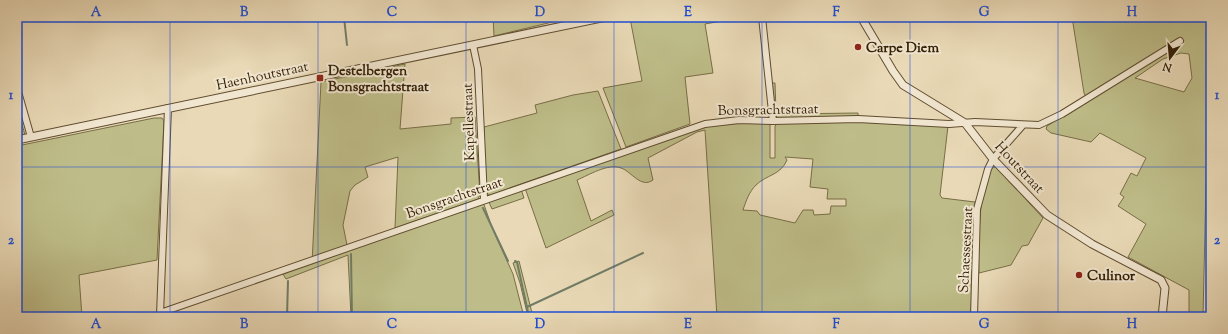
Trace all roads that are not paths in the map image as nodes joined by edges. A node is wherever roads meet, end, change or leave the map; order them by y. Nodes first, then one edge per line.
1 (606, 17) edge
2 (762, 17) edge
3 (861, 17) edge
4 (1180, 41) dead end
5 (473, 45) junction
6 (17, 88) edge
7 (168, 108) junction
8 (773, 121) junction
9 (965, 123) junction
10 (1023, 125) junction
11 (31, 137) junction
12 (17, 140) edge
13 (992, 159) junction
14 (484, 199) junction
15 (160, 315) edge
16 (974, 317) edge
17 (1162, 317) edge

1 - 5 street, Haenhoutstraat
2 - 8 street
3 - 9 street, Houtstraat
4 - 10 street
5 - 7 street, Haenhoutstraat
5 - 14 street, Kapellestraat
6 - 11 street
7 - 11 street, Haenhoutstraat
7 - 15 street, Bonsgrachtstraat
8 - 9 street, Bonsgrachtstraat
8 - 14 street, Bonsgrachtstraat
9 - 10 street
9 - 13 street, Houtstraat
10 - 13 street, Schaessestraat
11 - 12 street, Haenhoutstraat
13 - 16 street, Schaessestraat
13 - 17 street, Houtstraat
14 - 15 street, Bonsgrachtstraat

